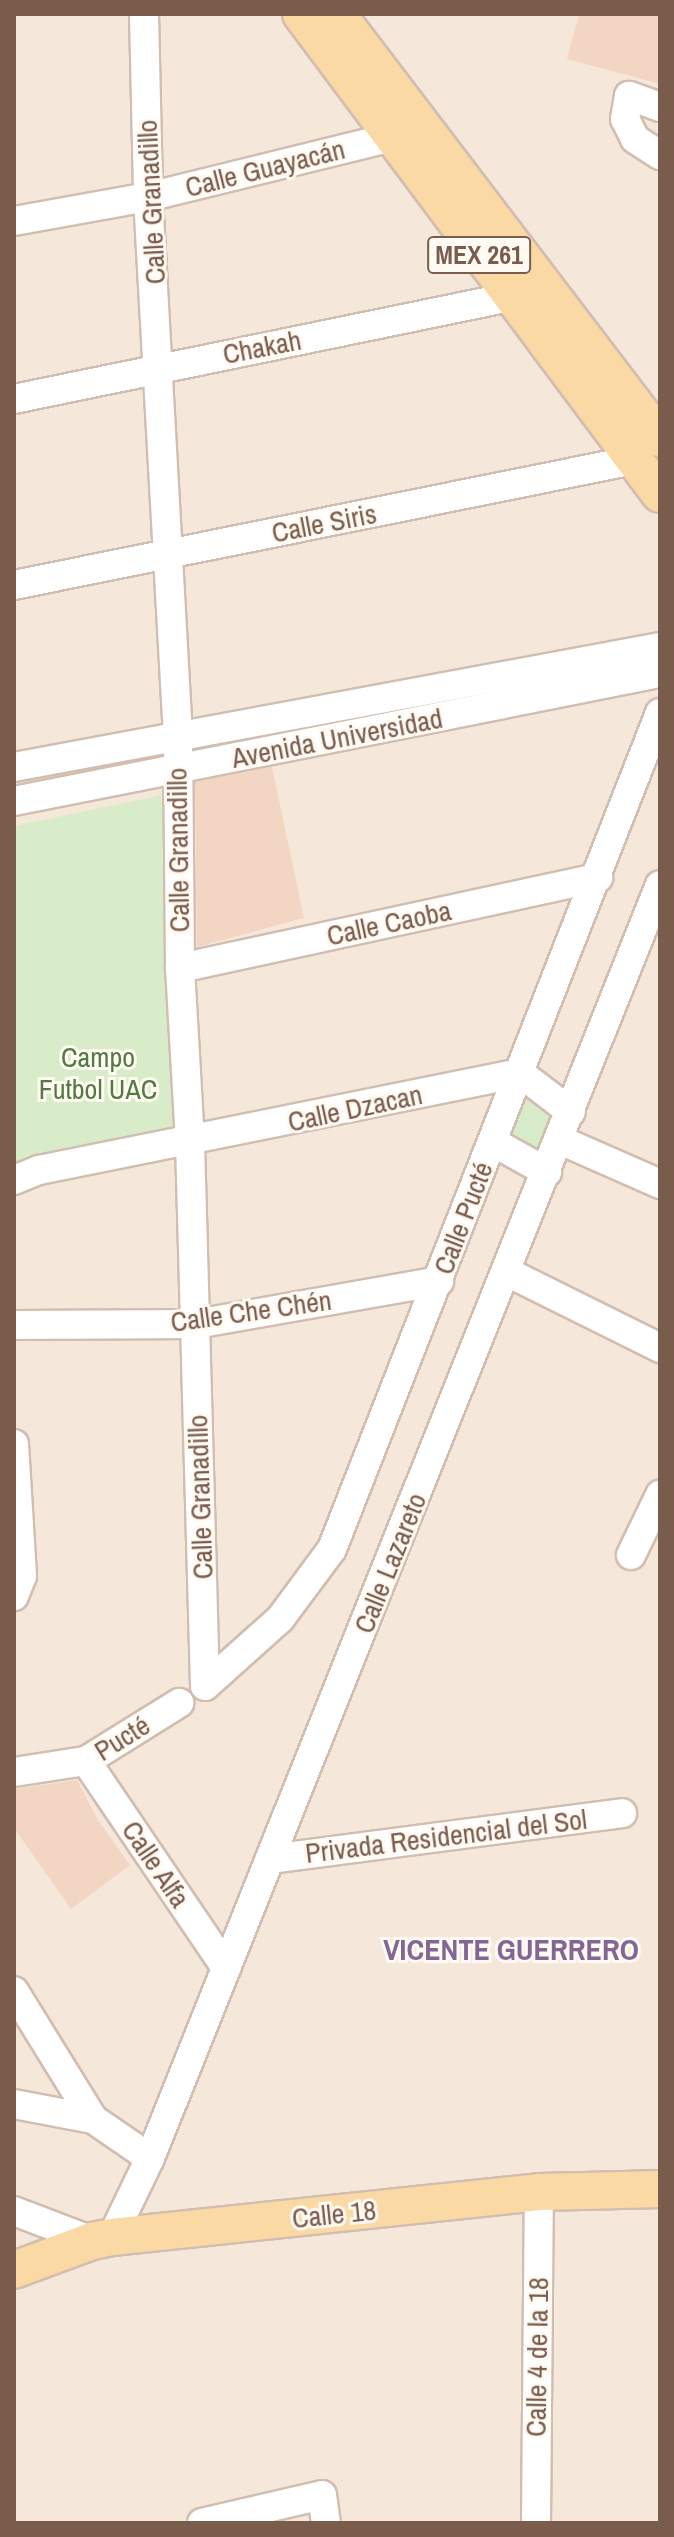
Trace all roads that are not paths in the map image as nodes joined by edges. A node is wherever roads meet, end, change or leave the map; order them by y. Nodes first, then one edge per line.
1 (144, 14) edge
2 (301, 14) edge
3 (337, 14) edge
4 (660, 107) edge
5 (405, 128) junction
6 (660, 155) edge
7 (148, 197) junction
8 (14, 221) edge
9 (510, 297) junction
10 (160, 368) junction
11 (14, 399) edge
12 (647, 449) edge
13 (660, 494) edge
14 (169, 554) junction
15 (14, 585) edge
16 (660, 647) edge
17 (660, 673) edge
18 (660, 713) edge
19 (178, 737) junction
20 (14, 767) edge
21 (176, 771) junction
22 (14, 801) edge
23 (598, 878) junction
24 (660, 885) edge
25 (180, 968) junction
26 (520, 1073) junction
27 (571, 1112) junction
28 (560, 1140) junction
29 (190, 1142) junction
30 (493, 1142) junction
31 (547, 1172) junction
32 (14, 1180) edge
33 (660, 1184) edge
34 (507, 1272) junction
35 (439, 1281) junction
36 (196, 1324) junction
37 (14, 1325) edge
38 (660, 1348) edge
39 (14, 1444) edge
40 (15, 1478) edge
41 (660, 1495) edge
42 (631, 1555) dead end
43 (14, 1596) edge
44 (205, 1686) joint
45 (179, 1703) dead end
46 (86, 1761) junction
47 (14, 1772) edge
48 (622, 1813) dead end
49 (270, 1859) junction
50 (226, 1968) junction
51 (14, 1991) edge
52 (14, 2104) edge
53 (93, 2119) junction
54 (150, 2158) junction
55 (660, 2189) edge
56 (539, 2192) junction
57 (14, 2211) edge
58 (102, 2239) junction
59 (14, 2270) edge
60 (248, 2517) edge
61 (202, 2523) edge
62 (326, 2523) edge
63 (536, 2523) edge

1 - 7 street, Calle Granadillo
2 - 5 main road, MEX 261
3 - 5 main road, MEX 261
4 - 6 street
5 - 7 street, Calle Guayacán
5 - 9 main road, MEX 261
5 - 12 main road, MEX 261
7 - 8 street, Calle Guayacán
7 - 10 street, Calle Granadillo
9 - 10 street, Chakah
9 - 12 main road, MEX 261
10 - 11 street, Chakah
10 - 14 street, Calle Granadillo
12 - 13 main road, MEX 261
12 - 14 street, Calle Siris
14 - 15 street, Calle Siris
14 - 19 street, Calle Granadillo
16 - 19 street, Avenida Universidad
17 - 21 street, Avenida Universidad
18 - 23 street, Calle Pucté
19 - 20 street, Avenida Universidad
19 - 21 street, Calle Granadillo
21 - 22 street, Avenida Universidad
21 - 25 street, Calle Granadillo
23 - 25 street, Calle Caoba
23 - 26 street, Calle Pucté
24 - 27 street, Calle Lazareto
25 - 29 street, Calle Granadillo
26 - 27 street
26 - 29 street, Calle Dzacan
26 - 30 street, Calle Pucté
27 - 28 street, Calle Lazareto
28 - 31 street, Calle Lazareto
28 - 33 street
29 - 32 street, Calle Dzacan
29 - 36 street, Calle Granadillo
30 - 31 street
30 - 35 street, Calle Pucté
31 - 34 street, Calle Lazareto
34 - 38 street
34 - 49 street, Calle Lazareto
35 - 36 street, Calle Che Chén
35 - 44 street, Calle Pucté
36 - 37 street, Calle Che Chén
36 - 44 street, Calle Granadillo
39 - 40 street
40 - 43 street
41 - 42 street
45 - 46 street, Pucté
46 - 47 street, Pucté
46 - 50 street, Calle Alfa
48 - 49 street, Privada Residencial del Sol
49 - 50 street, Calle Lazareto
50 - 54 street, Calle Lazareto
51 - 53 street
52 - 53 street
53 - 54 street
54 - 58 street, Calle Lazareto
55 - 56 main road, Calle 18
56 - 58 main road, Calle 18
56 - 63 street, Calle 4 de la 18
57 - 58 street
58 - 59 main road, Calle 18
60 - 61 street
60 - 62 street

